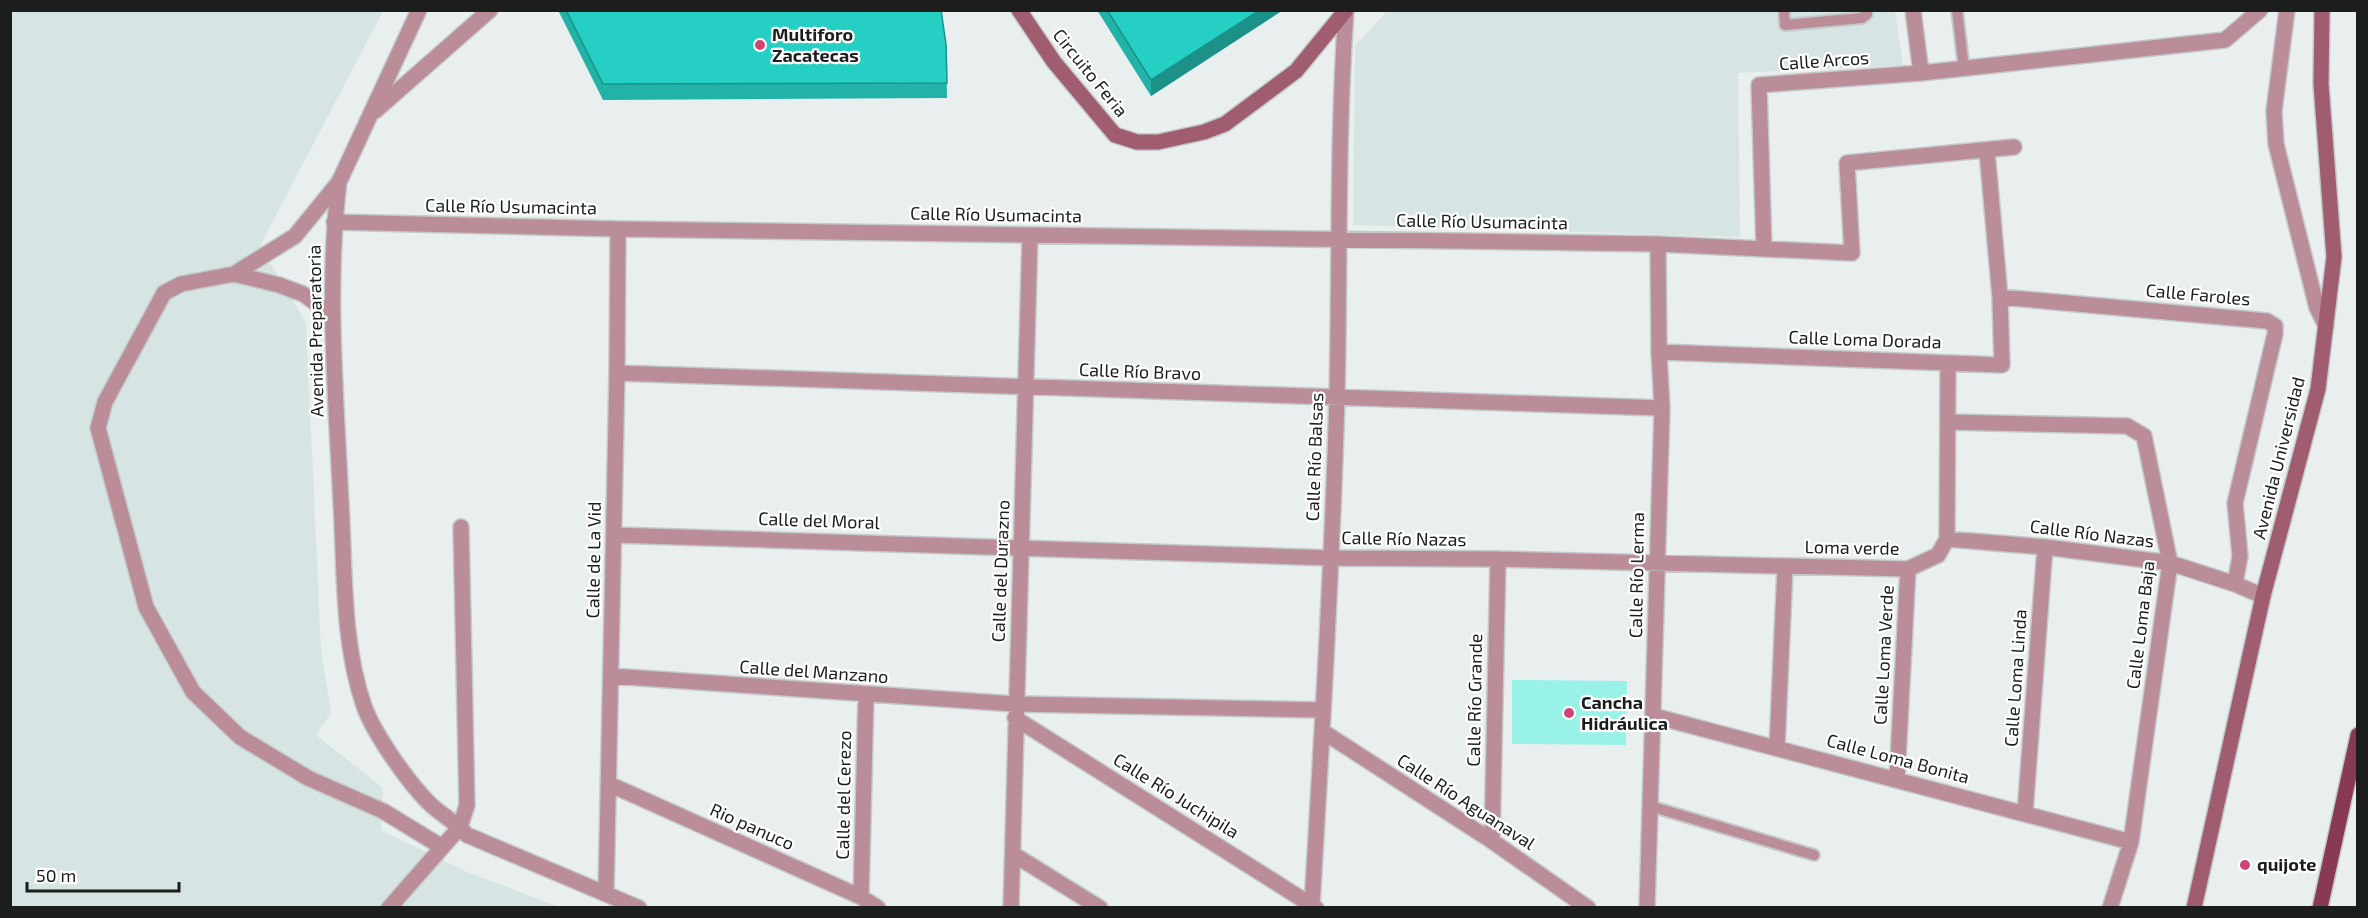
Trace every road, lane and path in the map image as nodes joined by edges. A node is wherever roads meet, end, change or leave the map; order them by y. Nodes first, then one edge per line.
1 (419, 10) edge
2 (490, 10) edge
3 (1019, 10) edge
4 (1784, 10) edge
5 (1867, 10) edge
6 (1913, 10) edge
7 (1957, 10) edge
8 (2260, 10) edge
9 (2287, 10) edge
10 (2322, 10) edge
11 (1346, 11) edge
12 (1836, 15) edge
13 (1964, 69) junction
14 (1921, 73) junction
15 (371, 114) junction
16 (2014, 147) dead end
17 (1987, 151) junction
18 (339, 182) junction
19 (334, 222) junction
20 (618, 229) junction
21 (1030, 235) junction
22 (1340, 240) junction
23 (1658, 244) junction
24 (1764, 249) junction
25 (234, 274) junction
26 (2000, 297) junction
27 (331, 314) junction
28 (2326, 326) junction
29 (1659, 352) junction
30 (1948, 363) junction
31 (617, 373) junction
32 (1026, 388) junction
33 (1337, 398) junction
34 (1662, 408) junction
35 (1948, 422) junction
36 (461, 527) dead end
37 (614, 535) junction
38 (1947, 539) junction
39 (1023, 547) junction
40 (2045, 547) junction
41 (1330, 558) junction
42 (1498, 559) junction
43 (2170, 563) junction
44 (1656, 565) junction
45 (1785, 567) junction
46 (1908, 569) junction
47 (2235, 584) junction
48 (2263, 596) junction
49 (611, 676) junction
50 (866, 695) junction
51 (1322, 710) junction
52 (1015, 711) junction
53 (1654, 716) junction
54 (1322, 731) junction
55 (2358, 735) edge
56 (1777, 748) junction
57 (1897, 779) junction
58 (609, 784) junction
59 (1650, 806) junction
60 (2025, 813) junction
61 (460, 827) junction
62 (1491, 841) junction
63 (2130, 842) junction
64 (442, 847) junction
65 (1013, 854) junction
66 (1814, 855) dead end
67 (606, 893) junction
68 (861, 897) junction
69 (1312, 907) edge
70 (389, 908) edge
71 (639, 908) edge
72 (878, 908) edge
73 (1011, 908) edge
74 (1100, 908) edge
75 (1588, 908) edge
76 (1647, 908) edge
77 (2110, 908) edge
78 (2194, 908) edge
79 (2320, 908) edge

1 - 15 street
2 - 15 street
3 - 11 street, Circuito Feria
4 - 12 lane
5 - 12 lane
6 - 14 street
7 - 13 lane
8 - 13 street
9 - 28 street
10 - 28 street, Avenida Universidad
11 - 22 street, Calle Río Balsas
13 - 14 street
14 - 24 street, Calle Arcos
15 - 18 street
16 - 17 street
17 - 24 street
17 - 26 street
18 - 19 street, Avenida Preparatoria
18 - 25 street, Avenida Preparatoria
19 - 20 street, Calle Río Usumacinta
19 - 27 street, Avenida Preparatoria
20 - 21 street, Calle Río Usumacinta
20 - 31 street, Calle de La Vid
21 - 22 street, Calle Río Usumacinta
21 - 32 street, Calle del Durazno
22 - 23 street, Calle Río Usumacinta
22 - 33 street, Calle Río Balsas
23 - 24 street
23 - 29 street, Calle Río Lerma
25 - 27 street
25 - 64 street, Avenida Preparatoria
26 - 30 street, Calle Loma Dorada
26 - 47 street, Calle Faroles
27 - 61 street, Avenida Preparatoria
28 - 48 street, Avenida Universidad
29 - 30 street, Calle Loma Dorada
29 - 34 street, Calle Río Lerma
30 - 35 street
31 - 32 street, Calle Río Bravo
31 - 37 street, Calle de La Vid
32 - 33 street, Calle Río Bravo
32 - 39 street, Calle del Durazno
33 - 34 street, Calle Río Bravo
33 - 41 street, Calle Río Balsas
34 - 44 street, Calle Río Lerma
35 - 38 street
35 - 43 street, Calle Loma Baja
36 - 61 street
37 - 39 street, Calle del Moral
37 - 49 street, Calle de La Vid
38 - 40 street, Calle Río Nazas
38 - 46 street, Loma verde
39 - 41 street, Calle Río Nazas
39 - 52 street, Calle del Durazno
40 - 43 street, Calle Río Nazas
40 - 60 street, Calle Loma Linda
41 - 42 street, Calle Río Nazas
41 - 51 street, Calle Río Balsas
42 - 44 street, Calle Río Nazas
42 - 62 street, Calle Río Grande
43 - 47 street, Calle Río Nazas
43 - 63 street, Calle Loma Baja
44 - 45 street, Calle Río Nazas
44 - 53 street, Calle Río Lerma
45 - 46 street, Loma verde
45 - 56 street, Loma verde
46 - 57 street, Calle Loma Verde
47 - 48 street, Calle Río Nazas
48 - 78 street, Avenida Universidad
49 - 50 street, Calle del Manzano
49 - 58 street, Calle de La Vid
50 - 52 street, Calle del Manzano
50 - 68 street, Calle del Cerezo
51 - 52 street
51 - 54 street, Calle Río Balsas
52 - 65 street, Calle del Durazno
52 - 69 street, Calle Río Juchipila
53 - 56 street, Calle Loma Bonita
53 - 59 street, Calle Río Lerma
54 - 62 street, Calle Río Aguanaval
54 - 69 street, Calle Río Balsas
55 - 79 main road
56 - 57 street, Calle Loma Bonita
57 - 60 street, Calle Loma Bonita
58 - 67 street, Calle de La Vid
58 - 68 street, Rio panuco
59 - 66 lane
59 - 76 street, Calle Río Lerma
60 - 63 street, Calle Loma Bonita
61 - 64 street
61 - 67 street, Avenida Preparatoria
62 - 75 street, Calle Río Aguanaval
63 - 77 street, Calle Loma Baja
64 - 70 street
65 - 73 street, Calle del Durazno
65 - 74 street
67 - 71 street, Avenida Preparatoria
68 - 72 street, Rio panuco

